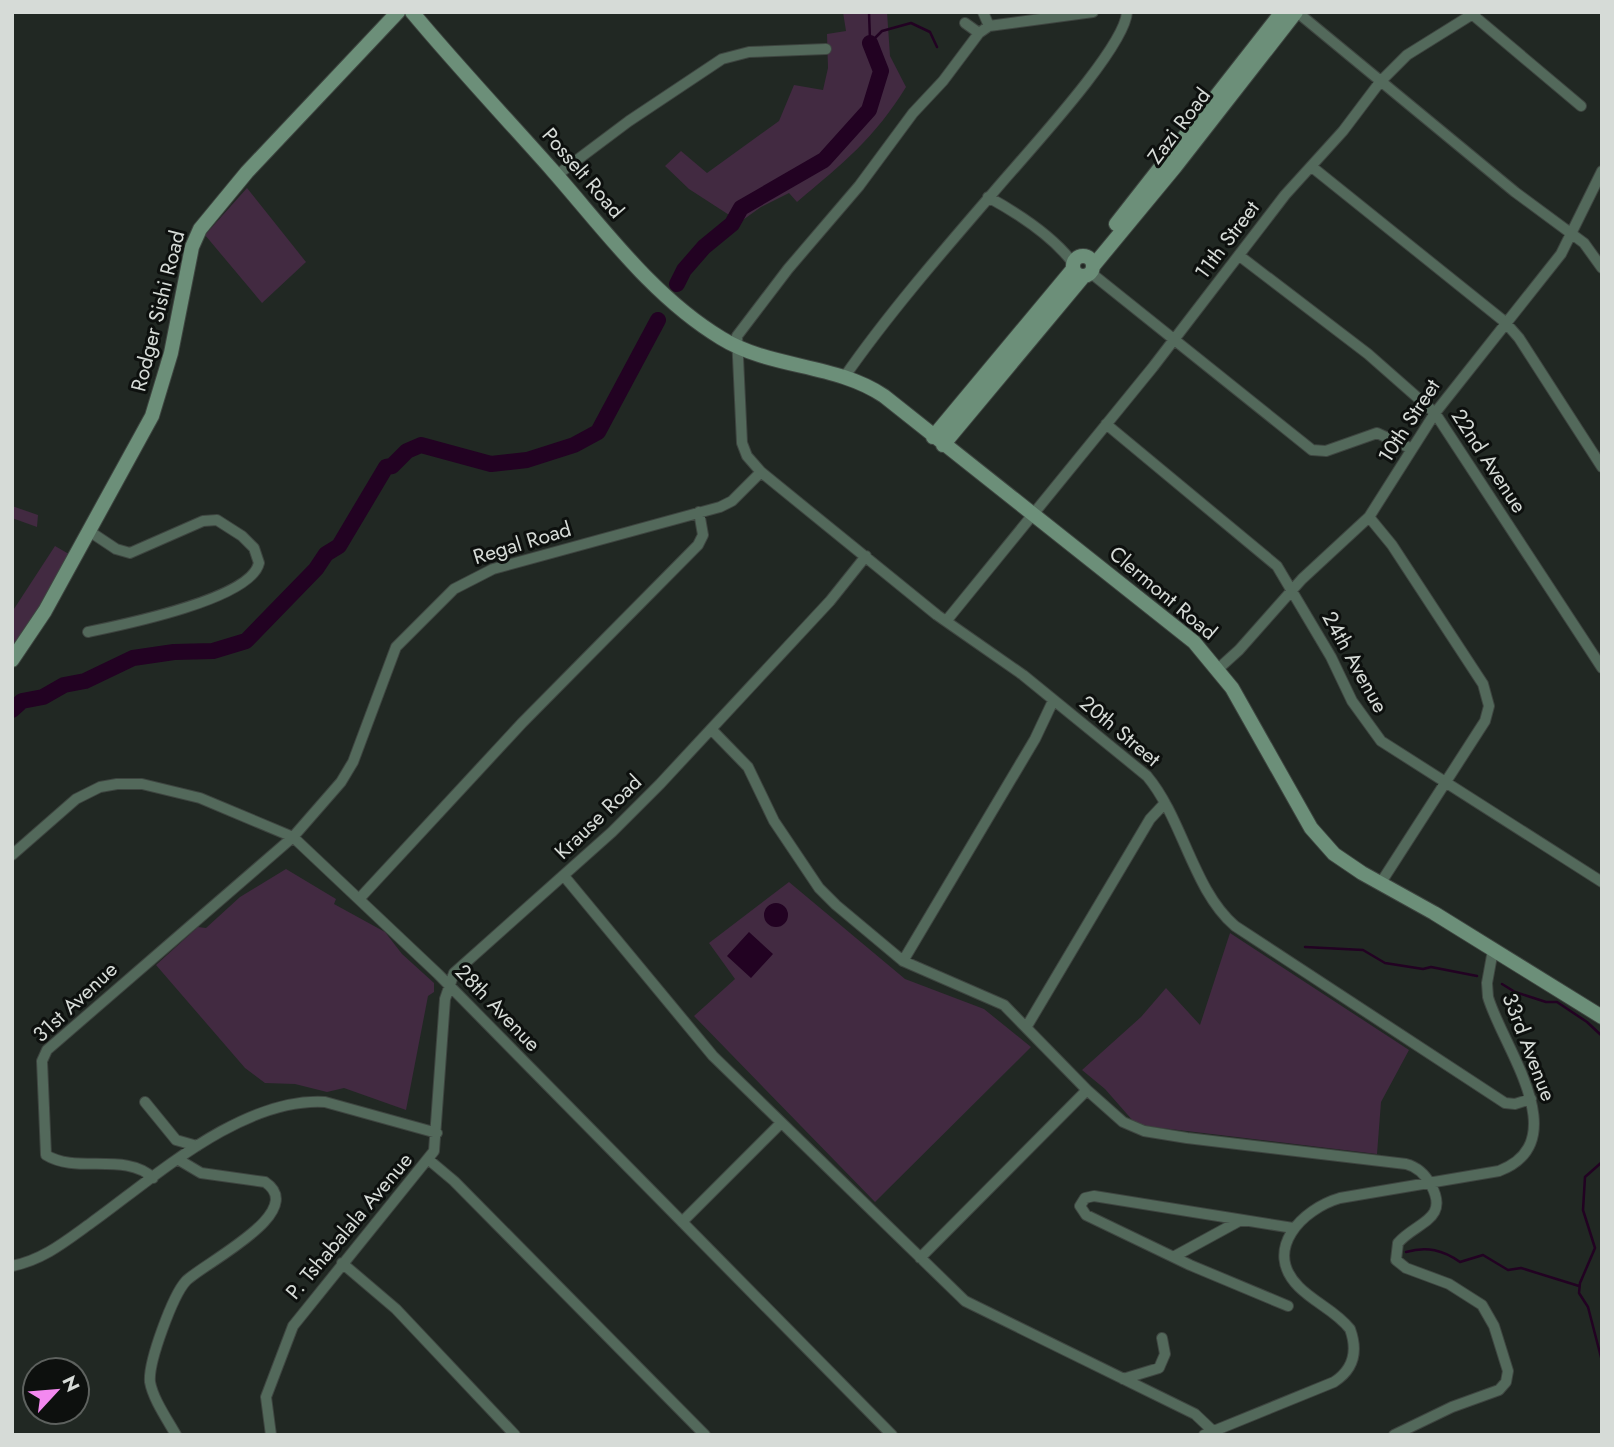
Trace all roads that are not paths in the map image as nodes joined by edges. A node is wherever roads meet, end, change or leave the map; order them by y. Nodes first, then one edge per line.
1 (398, 12) edge
2 (412, 12) edge
3 (983, 12) edge
4 (1093, 12) edge
5 (1127, 12) edge
6 (1282, 12) edge
7 (1296, 12) edge
8 (1475, 14) edge
9 (965, 23) dead end
10 (989, 26) junction
11 (979, 33) junction
12 (825, 49) dead end
13 (1380, 82) junction
14 (1581, 106) dead end
15 (1312, 167) junction
16 (1602, 171) edge
17 (557, 175) junction
18 (988, 197) junction
19 (1571, 233) junction
20 (1241, 257) junction
21 (1083, 266) junction
22 (1602, 268) edge
23 (1504, 323) junction
24 (1173, 341) junction
25 (735, 346) junction
26 (845, 376) junction
27 (1435, 413) junction
28 (1106, 424) junction
29 (938, 441) junction
30 (1410, 448) junction
31 (1602, 467) edge
32 (761, 472) junction
33 (699, 512) junction
34 (1031, 515) junction
35 (1369, 517) junction
36 (89, 531) junction
37 (866, 556) junction
38 (1291, 590) junction
39 (947, 620) junction
40 (88, 632) dead end
41 (12, 660) edge
42 (1602, 668) edge
43 (1218, 669) junction
44 (1053, 701) junction
45 (710, 729) junction
46 (1446, 782) junction
47 (1165, 803) junction
48 (293, 837) junction
49 (12, 855) edge
50 (564, 876) junction
51 (1602, 882) edge
52 (1380, 884) junction
53 (359, 899) junction
54 (1493, 950) junction
55 (903, 961) junction
56 (447, 986) junction
57 (1602, 1017) edge
58 (1027, 1026) junction
59 (1087, 1090) junction
60 (1531, 1099) junction
61 (145, 1102) dead end
62 (781, 1123) junction
63 (437, 1133) junction
64 (197, 1146) junction
65 (178, 1160) junction
66 (429, 1160) junction
67 (153, 1178) junction
68 (1429, 1182) junction
69 (1241, 1220) junction
70 (682, 1222) junction
71 (1293, 1228) junction
72 (1175, 1256) junction
73 (920, 1258) junction
74 (342, 1263) junction
75 (12, 1266) edge
76 (1288, 1306) dead end
77 (1162, 1338) dead end
78 (1123, 1379) junction
79 (1209, 1433) edge
80 (176, 1435) edge
81 (271, 1435) edge
82 (515, 1435) edge
83 (705, 1435) edge
84 (892, 1435) edge
85 (1394, 1435) edge

1 - 36 street, Rodger Sishi Road
2 - 17 street, Posselt Road
3 - 10 street
4 - 10 street
5 - 18 street
6 - 21 street, Zazi Road
7 - 13 street
7 - 21 street, Zazi Road
8 - 13 street, 11th Street
8 - 14 street
9 - 11 street
10 - 11 street
11 - 25 street
12 - 17 street
13 - 15 street, 11th Street
13 - 19 street
15 - 20 street, 11th Street
15 - 23 street
16 - 19 street, 10th Street
17 - 25 street, Posselt Road
18 - 21 street
18 - 26 street
19 - 22 street
19 - 23 street, 10th Street
20 - 24 street, 11th Street
20 - 27 street, 22nd Avenue
21 - 24 street
21 - 29 street, Zazi Road
23 - 27 street, 10th Street
23 - 31 street
24 - 28 street, 11th Street
24 - 30 street
25 - 26 street, Clermont Road
25 - 32 street, 20th Street
26 - 29 street, Clermont Road
27 - 30 street, 10th Street
27 - 42 street, 22nd Avenue
28 - 34 street, 11th Street
28 - 38 street, 24th Avenue
29 - 34 street, Clermont Road
30 - 35 street, 10th Street
32 - 33 street, Regal Road
32 - 37 street, 20th Street
33 - 48 street, Regal Road
33 - 53 street
34 - 39 street, 11th Street
34 - 43 street, Clermont Road
35 - 38 street, 10th Street
35 - 46 street
36 - 40 street
36 - 41 street, Rodger Sishi Road
37 - 39 street, 20th Street
37 - 45 street, Krause Road
38 - 43 street, 10th Street
38 - 46 street, 24th Avenue
39 - 44 street, 20th Street
43 - 52 street, Clermont Road
44 - 47 street, 20th Street
44 - 55 street
45 - 50 street, Krause Road
45 - 55 street
46 - 51 street, 24th Avenue
46 - 52 street
47 - 58 street
47 - 60 street, 20th Street
48 - 49 street, 28th Avenue
48 - 53 street, 28th Avenue
48 - 67 street, 31st Avenue
50 - 56 street, Krause Road
50 - 62 street
52 - 54 street, Clermont Road
53 - 56 street, 28th Avenue
54 - 57 street, Clermont Road
54 - 60 street, 33rd Avenue
55 - 58 street
56 - 63 street
56 - 70 street, 28th Avenue
58 - 59 street
59 - 68 street
59 - 73 street
60 - 68 street, 33rd Avenue
61 - 64 street
62 - 70 street
62 - 73 street
63 - 64 street, P. Tshabalala Avenue
63 - 66 street, P. Tshabalala Avenue
64 - 65 street, P. Tshabalala Avenue
65 - 67 street, P. Tshabalala Avenue
65 - 80 street
66 - 74 street, P. Tshabalala Avenue
66 - 83 street
67 - 75 street, P. Tshabalala Avenue
68 - 71 street
68 - 85 street
69 - 71 street
69 - 72 street
69 - 72 street
70 - 84 street, 28th Avenue
71 - 79 street
72 - 76 street
73 - 78 street
74 - 81 street, P. Tshabalala Avenue
74 - 82 street
77 - 78 street
78 - 79 street

